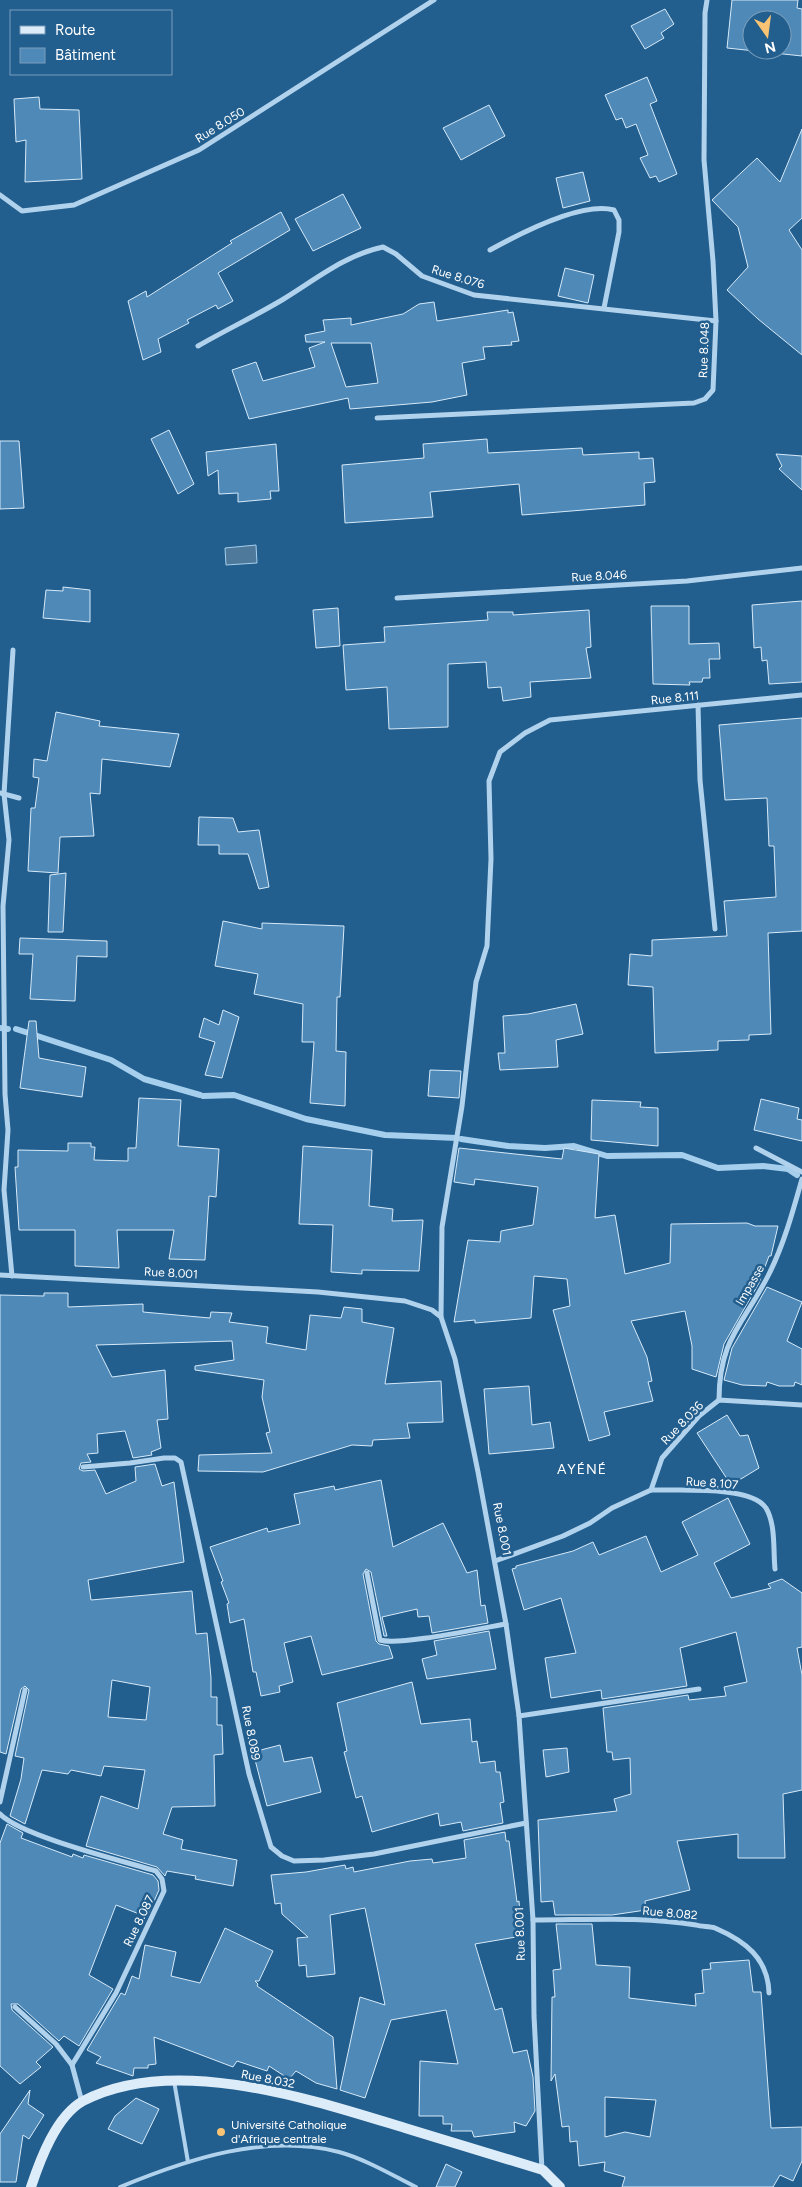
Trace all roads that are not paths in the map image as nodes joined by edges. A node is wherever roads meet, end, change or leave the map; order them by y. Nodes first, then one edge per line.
1 (434, 0) edge
2 (707, 0) edge
3 (0, 195) edge
4 (490, 250) dead end
5 (604, 308) junction
6 (716, 321) junction
7 (198, 346) dead end
8 (377, 418) dead end
9 (802, 568) edge
10 (397, 598) dead end
11 (13, 650) dead end
12 (802, 696) edge
13 (698, 706) junction
14 (2, 794) edge
15 (19, 798) dead end
16 (715, 929) dead end
17 (3, 1093) edge
18 (756, 1148) dead end
19 (802, 1172) edge
20 (802, 1179) edge
21 (0, 1275) edge
22 (12, 1276) junction
23 (441, 1317) junction
24 (719, 1400) junction
25 (802, 1406) edge
26 (83, 1467) dead end
27 (651, 1490) junction
28 (495, 1561) junction
29 (774, 1569) dead end
30 (367, 1573) dead end
31 (506, 1624) junction
32 (699, 1689) dead end
33 (25, 1690) dead end
34 (519, 1716) junction
35 (0, 1802) edge
36 (0, 1814) edge
37 (526, 1823) junction
38 (533, 1920) junction
39 (769, 1993) dead end
40 (15, 2007) dead end
41 (72, 2065) junction
42 (174, 2081) junction
43 (82, 2102) junction
44 (188, 2162) junction
45 (542, 2170) junction
46 (30, 2187) edge
47 (120, 2187) edge
48 (416, 2187) edge
49 (560, 2187) edge

1 - 3 street, Rue 8.050
2 - 6 street, Rue 8.048
4 - 5 street
5 - 6 street, Rue 8.076
5 - 7 street, Rue 8.076
6 - 8 street, Rue 8.048
9 - 10 street, Rue 8.046
11 - 14 street
12 - 13 street, Rue 8.111
13 - 16 street
13 - 23 street, Rue 8.111
14 - 15 street
14 - 17 street
17 - 22 street
18 - 19 street
20 - 24 street, Impasse
21 - 22 street, Rue 8.001
22 - 23 street, Rue 8.001
23 - 28 street, Rue 8.001
24 - 25 street, Rue 8.036
24 - 27 street, Rue 8.036
26 - 37 street, Rue 8.089
27 - 28 street
27 - 29 street, Rue 8.107
28 - 31 street, Rue 8.001
30 - 31 street
31 - 34 street, Rue 8.001
32 - 34 street
33 - 35 street
34 - 37 street, Rue 8.001
36 - 41 street, Rue 8.087
37 - 38 street, Rue 8.001
38 - 39 street, Rue 8.082
38 - 45 street, Rue 8.001
40 - 41 street
41 - 43 street
42 - 43 street, Rue 8.032
42 - 44 lane
42 - 45 street, Rue 8.032
43 - 46 street, Rue 8.032
44 - 47 lane
44 - 48 lane
45 - 49 street

